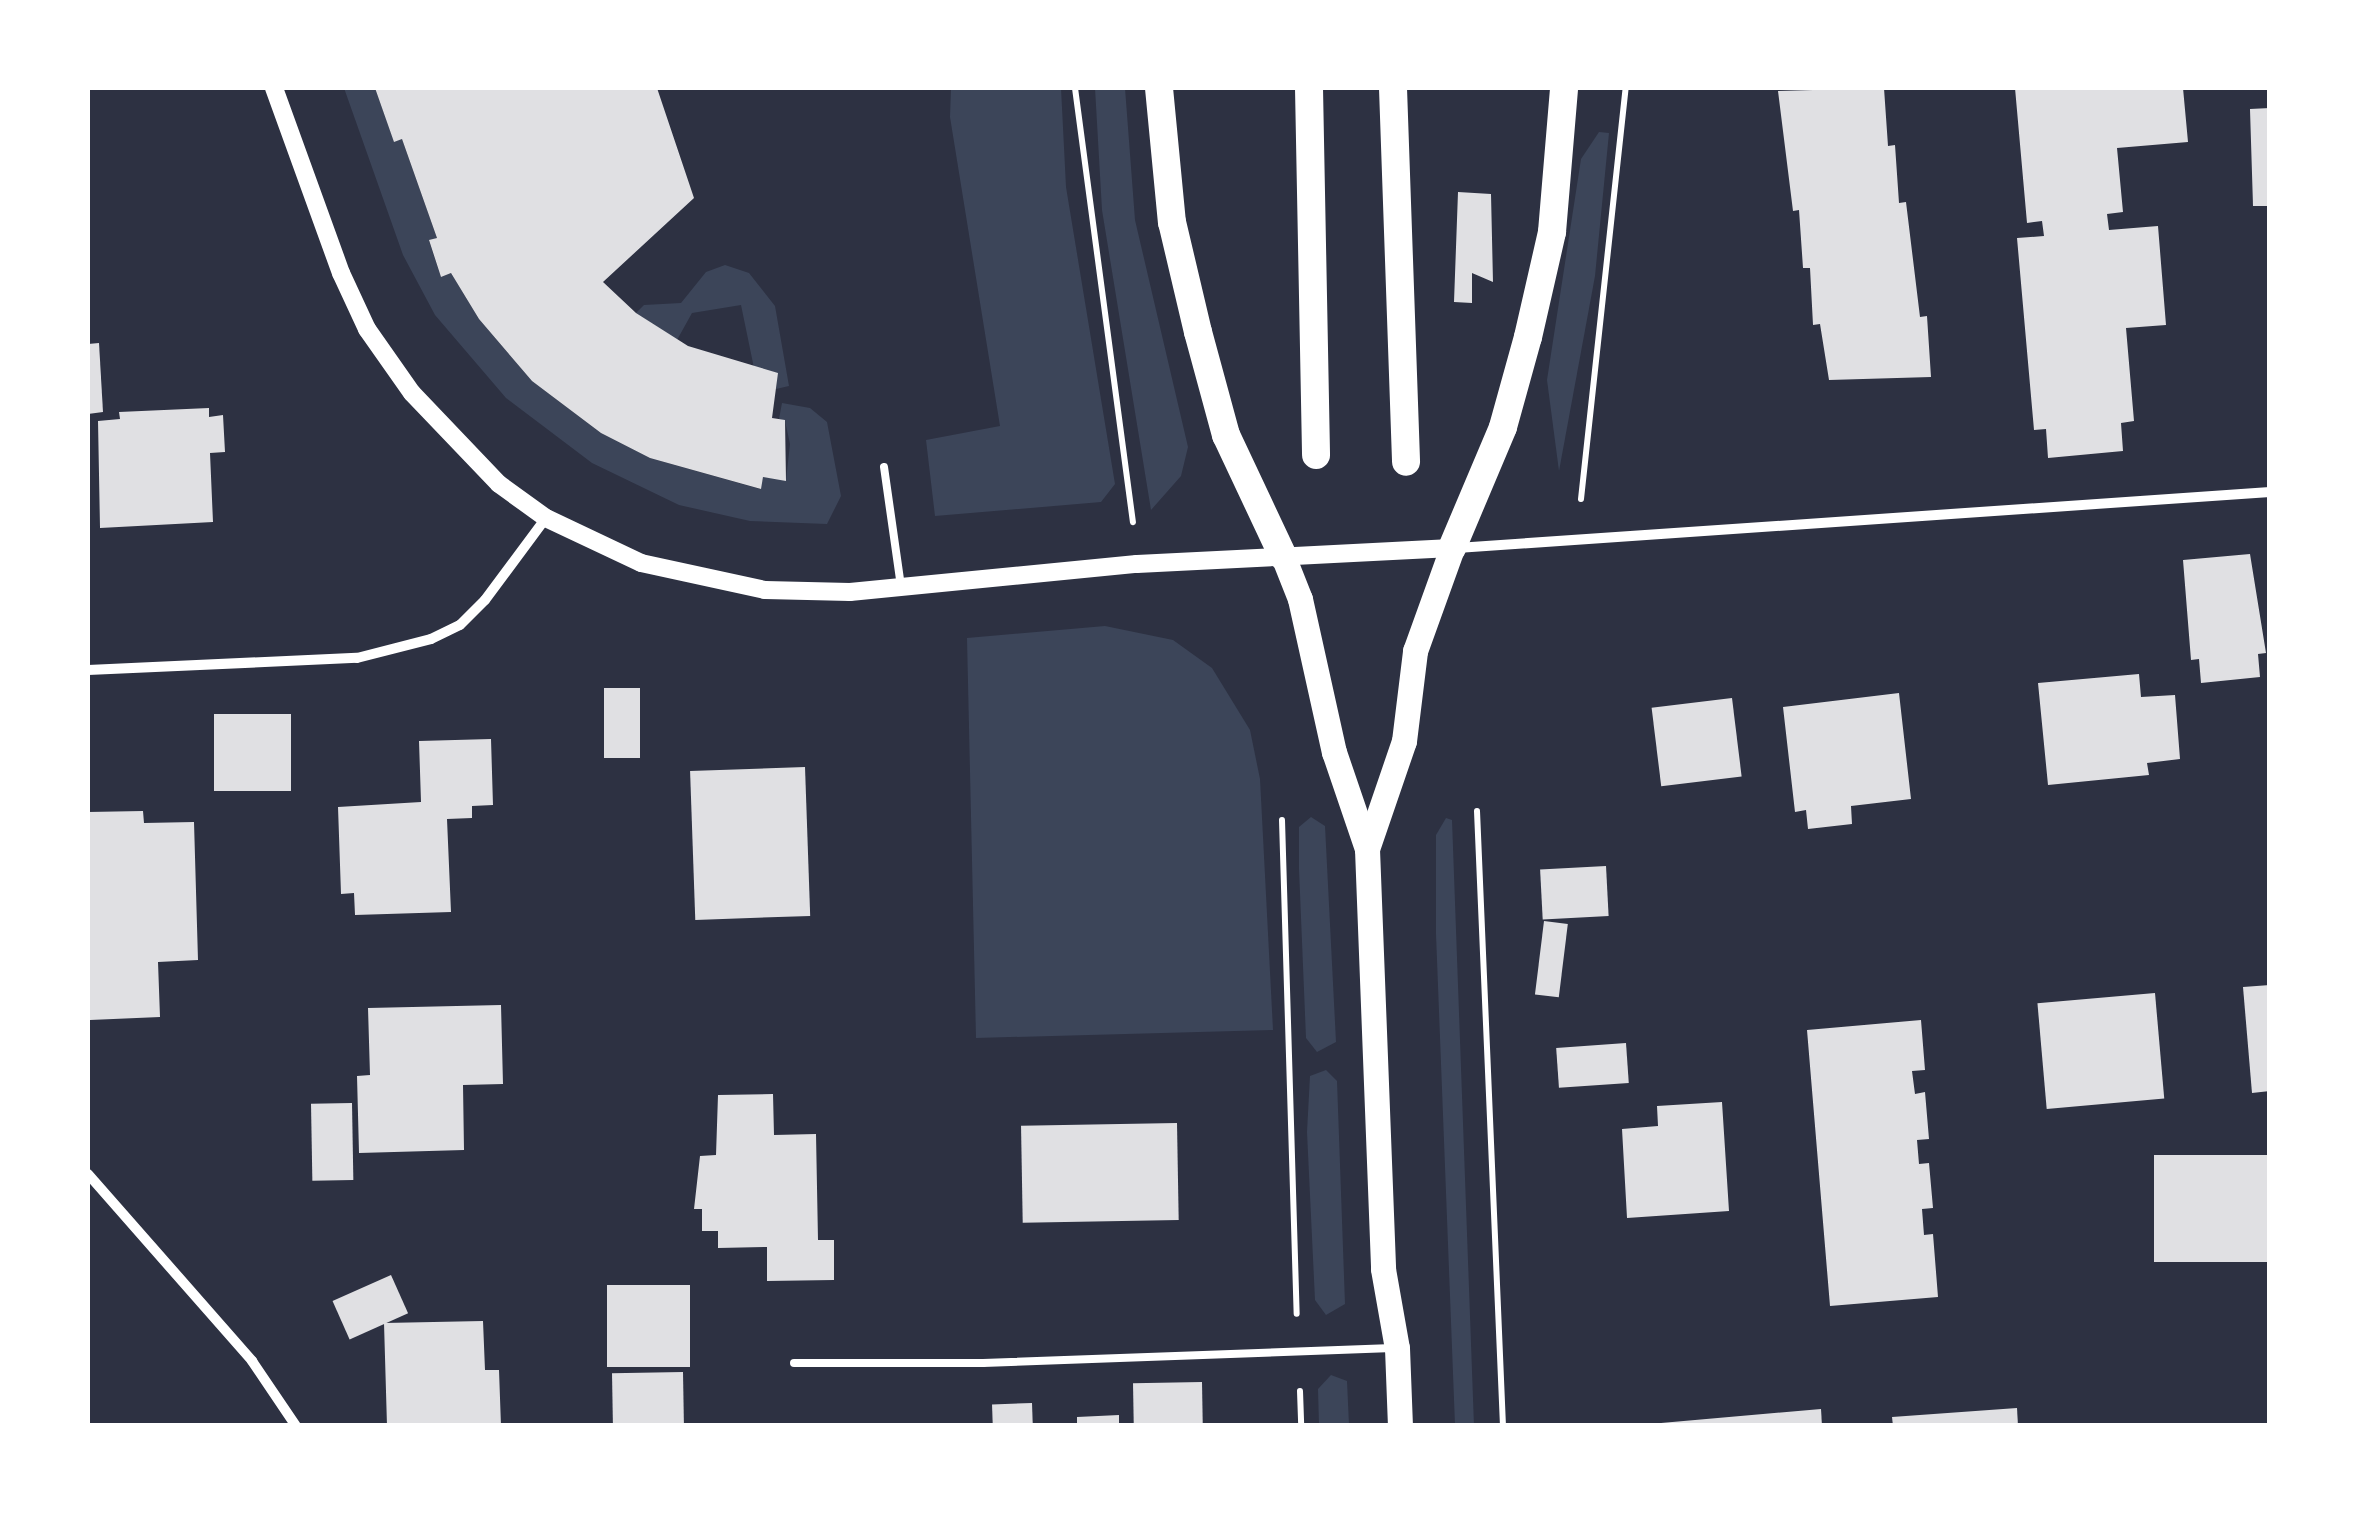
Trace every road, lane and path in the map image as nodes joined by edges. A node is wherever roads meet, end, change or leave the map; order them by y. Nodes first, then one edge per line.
1 (274, 88) edge
2 (1075, 88) edge
3 (1159, 88) edge
4 (1310, 88) edge
5 (1393, 88) edge
6 (1564, 88) edge
7 (1626, 88) edge
8 (1316, 455) dead end
9 (1406, 462) dead end
10 (884, 467) dead end
11 (2270, 492) edge
12 (1581, 495) dead end
13 (1132, 504) dead end
14 (546, 518) junction
15 (1452, 548) junction
16 (1283, 556) junction
17 (901, 587) junction
18 (88, 670) edge
19 (1477, 811) dead end
20 (1282, 820) dead end
21 (1368, 849) junction
22 (88, 1174) edge
23 (1397, 1348) junction
24 (1298, 1350) junction
25 (794, 1363) dead end
26 (296, 1426) edge
27 (1301, 1426) edge
28 (1400, 1426) edge
29 (1503, 1426) edge

1 - 14 street
2 - 13 path
3 - 16 highway
4 - 8 highway
5 - 9 highway
6 - 15 highway
7 - 12 path
10 - 17 lane
11 - 15 street
14 - 17 street
14 - 18 street
15 - 16 street
15 - 21 main road
16 - 17 street
16 - 21 main road
19 - 29 path
20 - 24 path
21 - 23 main road
22 - 26 street
23 - 24 lane
23 - 28 main road
24 - 25 lane
24 - 27 path

